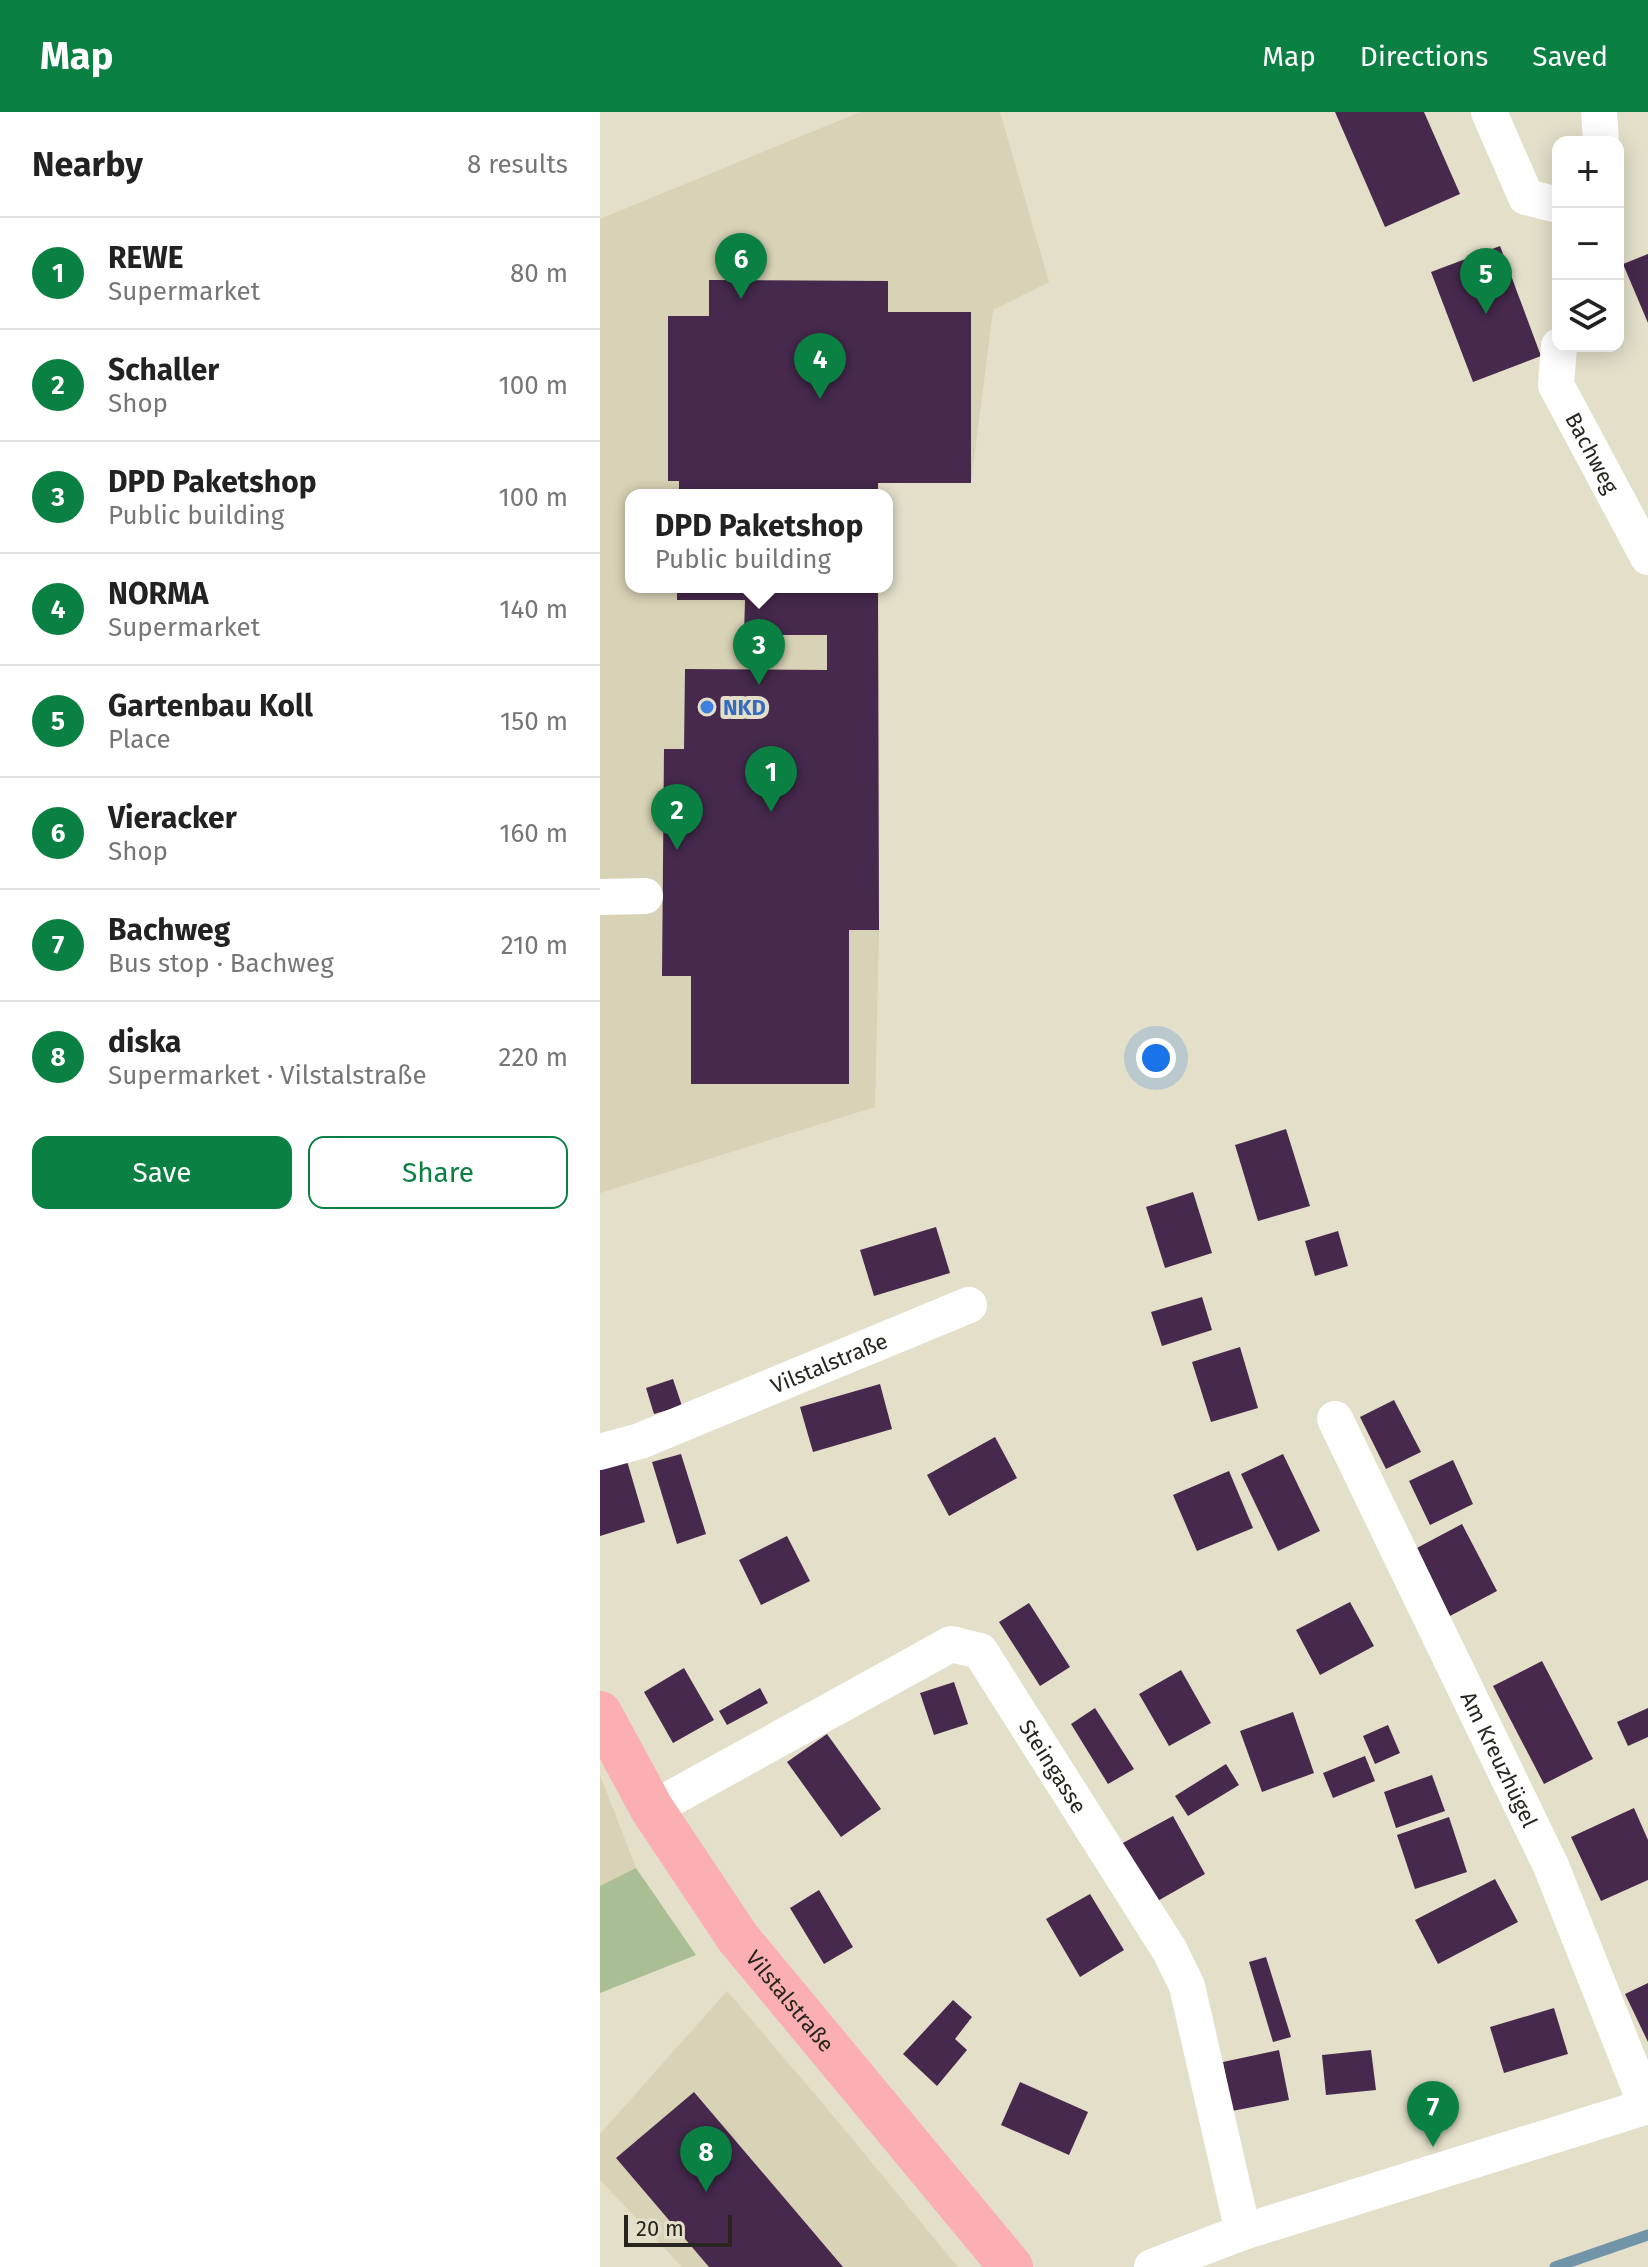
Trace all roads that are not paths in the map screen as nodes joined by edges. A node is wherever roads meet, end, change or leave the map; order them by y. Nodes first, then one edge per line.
1 (1489, 112) edge
2 (1599, 112) edge
3 (1601, 136) edge
4 (1552, 204) edge
5 (1559, 352) edge
6 (1648, 557) edge
7 (645, 896) dead end
8 (600, 897) edge
9 (969, 1305) dead end
10 (1335, 1419) dead end
11 (600, 1452) edge
12 (600, 1713) edge
13 (652, 1809) junction
14 (1648, 2106) edge
15 (1243, 2232) junction
16 (1011, 2267) edge
17 (1152, 2267) edge

1 - 4 street
2 - 3 street
5 - 6 street, Bachweg
7 - 8 street
9 - 11 street, Vilstalstraße
10 - 14 street, Am Kreuzhügel
12 - 13 main road, Vilstalstraße
13 - 15 street, Steingasse
13 - 16 main road, Vilstalstraße
14 - 15 street
15 - 17 street

